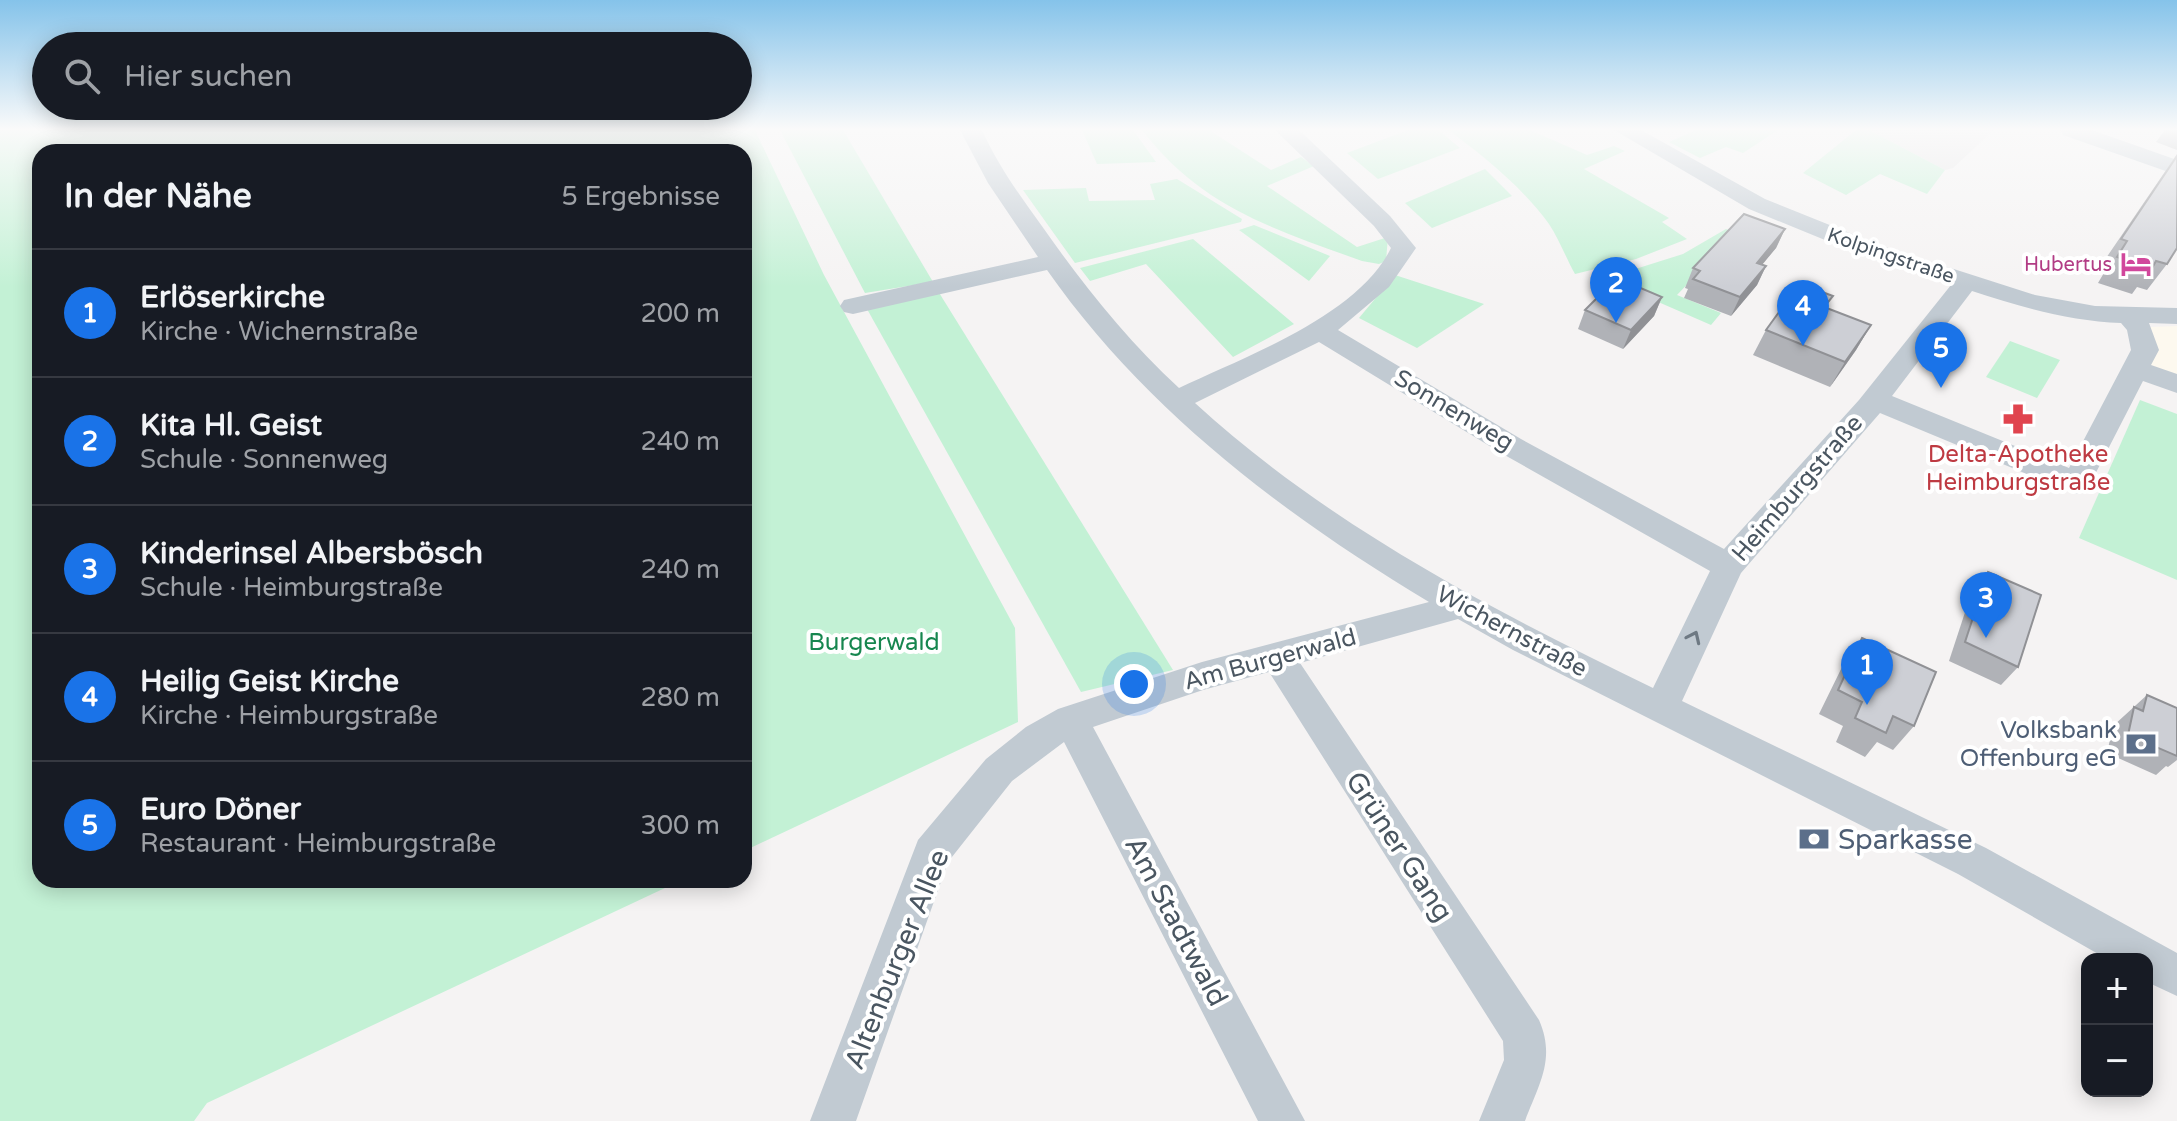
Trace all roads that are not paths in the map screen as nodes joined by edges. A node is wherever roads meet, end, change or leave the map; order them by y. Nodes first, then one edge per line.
1 (1000, 182) edge
2 (1341, 182) edge
3 (1722, 182) edge
4 (1054, 261) junction
5 (1966, 282) junction
6 (853, 306) dead end
7 (2130, 316) junction
8 (2177, 316) edge
9 (1320, 331) junction
10 (2135, 369) junction
11 (2177, 384) edge
12 (1177, 400) junction
13 (1875, 400) junction
14 (1728, 566) junction
15 (1461, 606) junction
16 (1277, 656) junction
17 (1661, 708) junction
18 (1055, 729) junction
19 (2177, 976) edge
20 (833, 1121) edge
21 (1282, 1121) edge
22 (1502, 1121) edge

1 - 4 street, Wichernstraße
2 - 9 street
3 - 5 street, Kolpingstraße
4 - 6 street
4 - 12 street, Wichernstraße
5 - 7 street, Kolpingstraße
5 - 13 street, Heimburgstraße
7 - 8 street, Kolpingstraße
7 - 10 street, Heimburgstraße
9 - 12 street
9 - 14 street, Sonnenweg
10 - 11 street
10 - 13 street, Heimburgstraße
12 - 15 street, Wichernstraße
13 - 14 street, Heimburgstraße
17 -> 14 street, Heimburgstraße
15 - 16 street, Am Burgerwald
15 - 17 street, Wichernstraße
16 - 18 street, Am Burgerwald
16 - 22 street, Grüner Gang
17 - 19 street, Wichernstraße
18 - 20 street, Altenburger Allee
18 - 21 street, Am Stadtwald

